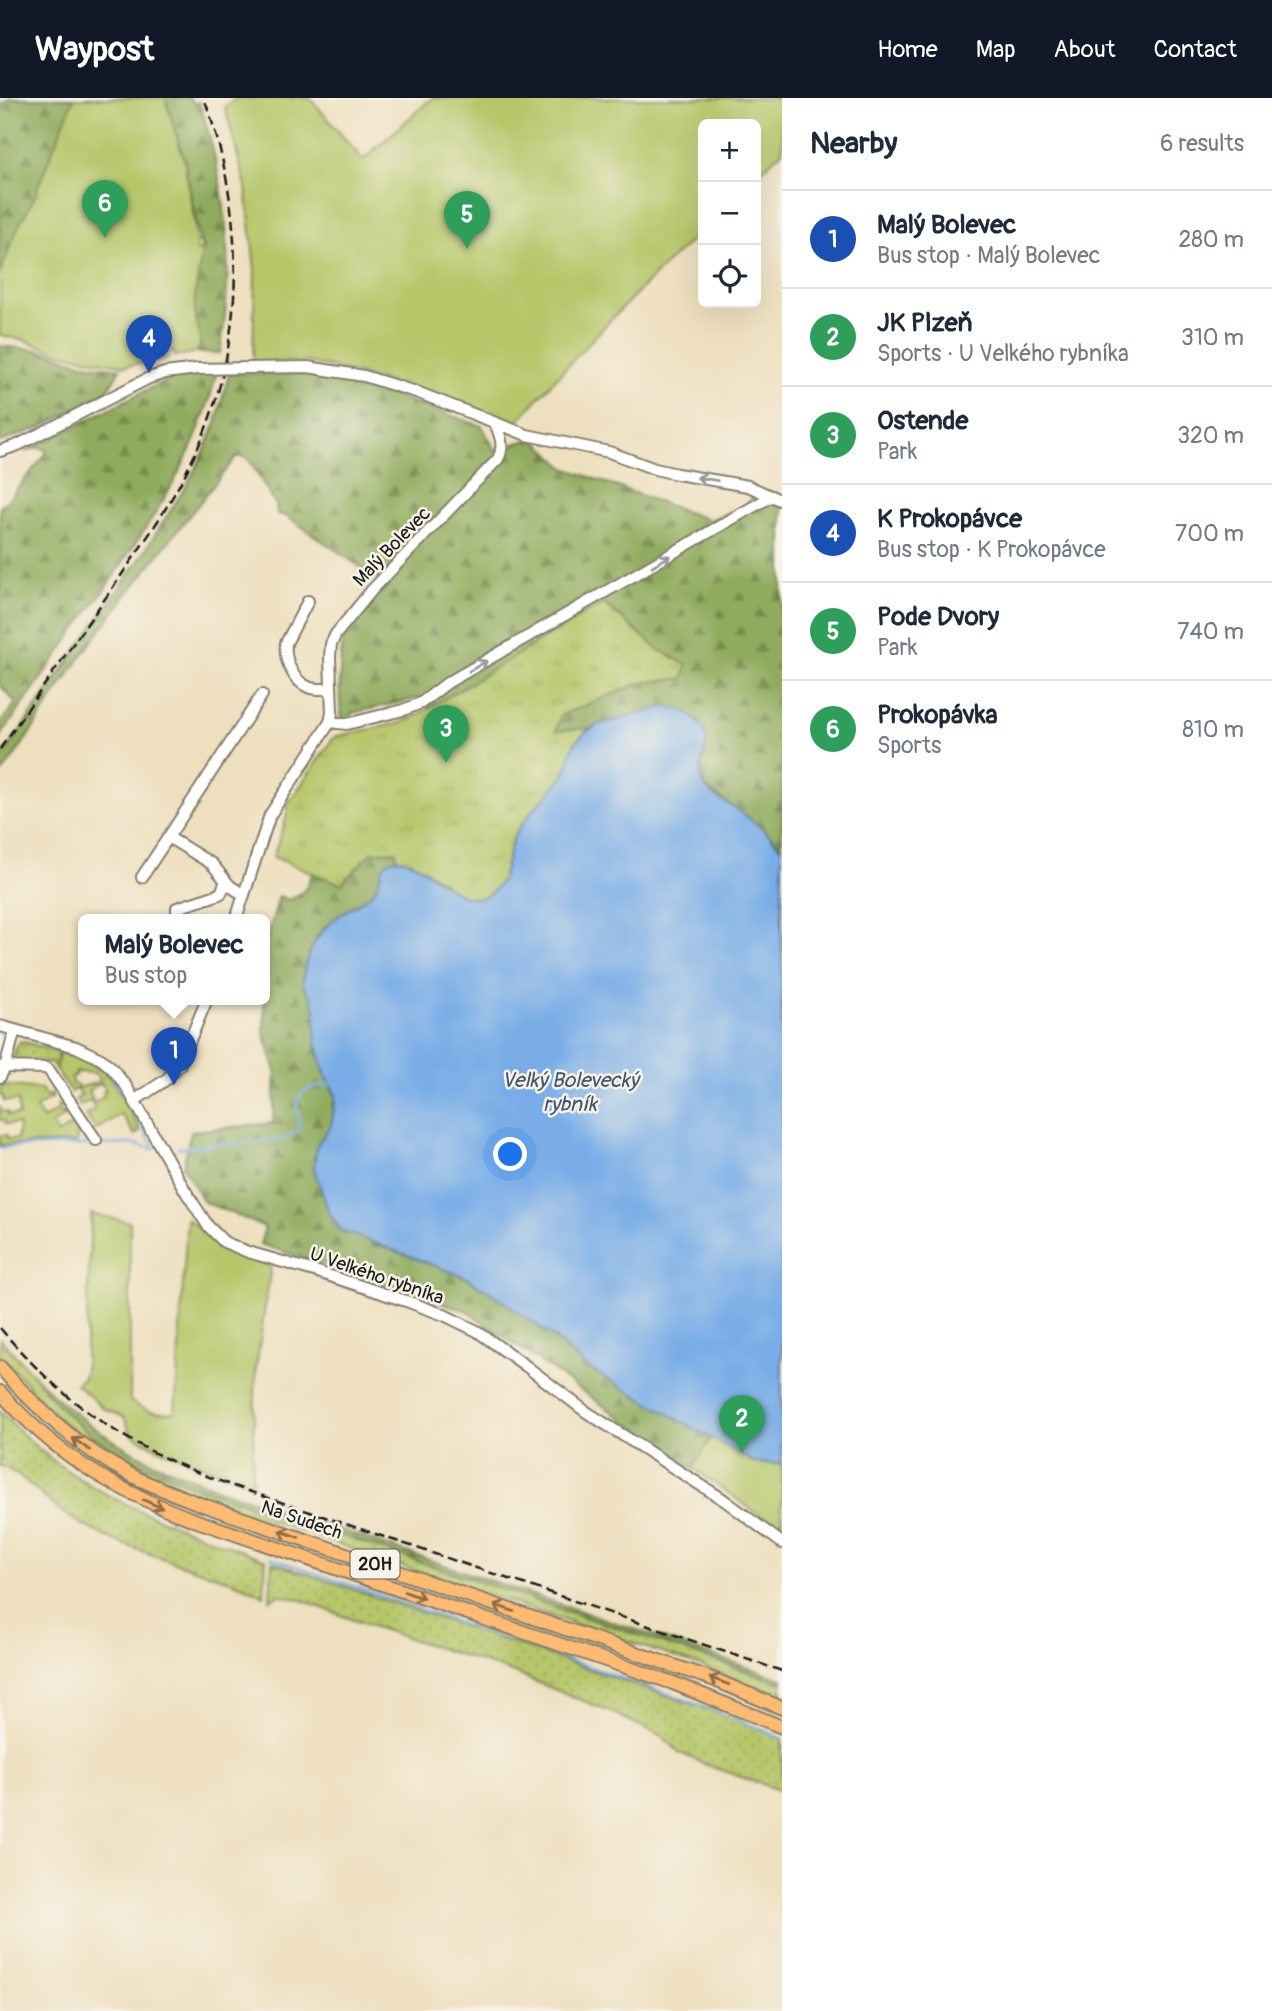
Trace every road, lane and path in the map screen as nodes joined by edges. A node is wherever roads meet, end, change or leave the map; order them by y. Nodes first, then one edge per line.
1 (495, 423) junction
2 (0, 452) edge
3 (777, 499) edge
4 (307, 601) dead end
5 (331, 690) junction
6 (262, 695) dead end
7 (330, 722) junction
8 (168, 837) junction
9 (142, 877) dead end
10 (226, 881) junction
11 (244, 895) junction
12 (179, 914) edge
13 (238, 914) edge
14 (205, 1005) edge
15 (0, 1026) edge
16 (15, 1030) junction
17 (2, 1070) edge
18 (134, 1101) junction
19 (96, 1139) dead end
20 (0, 1367) edge
21 (0, 1392) edge
22 (782, 1543) edge
23 (782, 1708) edge
24 (782, 1727) edge

1 - 2 street, bridge
3 -> 1 street
1 - 5 street, Malý Bolevec
7 -> 3 street
4 - 5 street
5 - 7 street, Malý Bolevec
6 - 8 street
7 - 11 street
8 - 9 street
8 - 10 street
10 - 11 street
10 - 12 street
11 - 13 street
14 - 18 street
15 - 16 street, U Velkého rybníka
16 - 17 street
16 - 18 street, U Velkého rybníka
17 - 19 street
18 - 22 street, U Velkého rybníka
23 -> 20 main road, Na Sudech / 20H
21 -> 24 main road, Na Sudech / 20H

